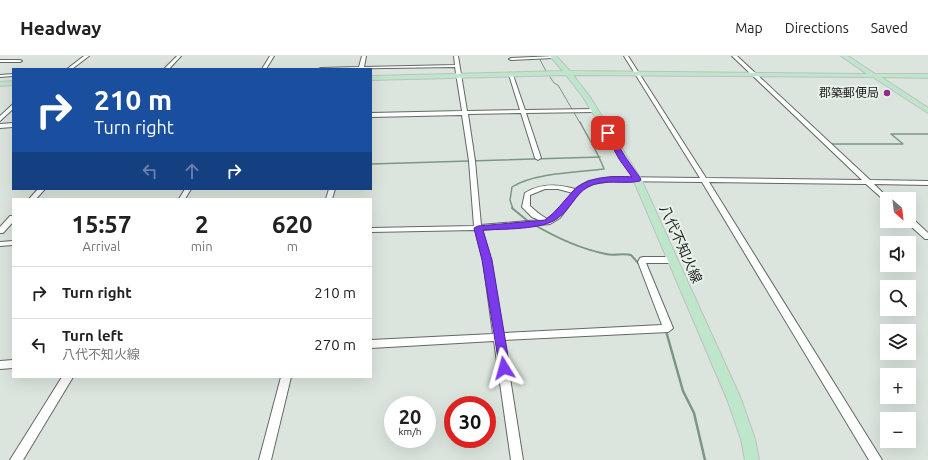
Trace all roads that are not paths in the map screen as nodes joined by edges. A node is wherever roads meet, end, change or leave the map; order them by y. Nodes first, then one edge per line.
1 (87, 56) edge
2 (179, 56) edge
3 (272, 56) edge
4 (364, 56) edge
5 (456, 56) edge
6 (553, 56) edge
7 (626, 56) edge
8 (734, 56) edge
9 (844, 56) edge
10 (511, 59) dead end
11 (0, 61) edge
12 (20, 61) dead end
13 (457, 66) junction
14 (70, 68) edge
15 (167, 68) edge
16 (265, 68) edge
17 (361, 68) edge
18 (569, 72) junction
19 (636, 73) junction
20 (459, 74) junction
21 (754, 74) junction
22 (12, 75) edge
23 (510, 75) junction
24 (872, 75) junction
25 (928, 75) edge
26 (0, 76) edge
27 (372, 76) edge
28 (0, 85) edge
29 (12, 85) edge
30 (12, 107) edge
31 (594, 110) junction
32 (523, 111) junction
33 (928, 111) edge
34 (465, 113) junction
35 (372, 115) edge
36 (0, 119) edge
37 (12, 125) edge
38 (0, 126) edge
39 (538, 158) dead end
40 (637, 179) junction
41 (705, 180) junction
42 (868, 182) junction
43 (928, 183) edge
44 (41, 190) edge
45 (577, 192) junction
46 (880, 193) edge
47 (33, 198) edge
48 (12, 219) edge
49 (542, 223) junction
50 (916, 227) edge
51 (478, 228) junction
52 (0, 230) edge
53 (372, 230) edge
54 (928, 238) edge
55 (12, 243) edge
56 (0, 244) edge
57 (672, 260) junction
58 (500, 338) junction
59 (372, 344) edge
60 (12, 364) edge
61 (0, 365) edge
62 (67, 378) edge
63 (286, 378) edge
64 (16, 460) edge
65 (264, 460) edge
66 (518, 460) edge
67 (752, 460) edge
68 (876, 460) edge

1 - 14 street
2 - 15 street
3 - 16 street
4 - 17 street
5 - 13 street
6 - 10 street
6 - 18 main road, 八代不知火線
7 - 19 street
8 - 21 street
9 - 24 main road
11 - 12 street
13 - 17 street
13 - 20 street
18 - 19 main road
18 - 20 main road
18 - 23 main road
18 - 31 main road, 八代不知火線
19 - 21 main road
19 - 41 street
20 - 23 main road
20 - 27 main road
20 - 34 street
21 - 24 main road
21 - 42 street
22 - 26 street
23 - 32 street
24 - 25 main road
24 - 33 main road
28 - 29 main road
30 - 36 street
31 - 32 street
31 - 40 main road, 八代不知火線
32 - 34 street
32 - 39 street
34 - 35 street
34 - 51 street
37 - 38 street
40 - 41 street
40 - 45 street
40 - 57 main road, 八代不知火線
41 - 42 street
41 - 68 street
42 - 43 street
42 - 46 street
44 - 47 street
45 - 49 street
45 - 49 street
48 - 52 street
49 - 51 street
50 - 54 street
51 - 53 street
51 - 58 street
55 - 56 street
57 - 58 street
57 - 67 main road, 八代不知火線
58 - 59 street
58 - 66 street
60 - 61 street
62 - 64 street
63 - 65 street

